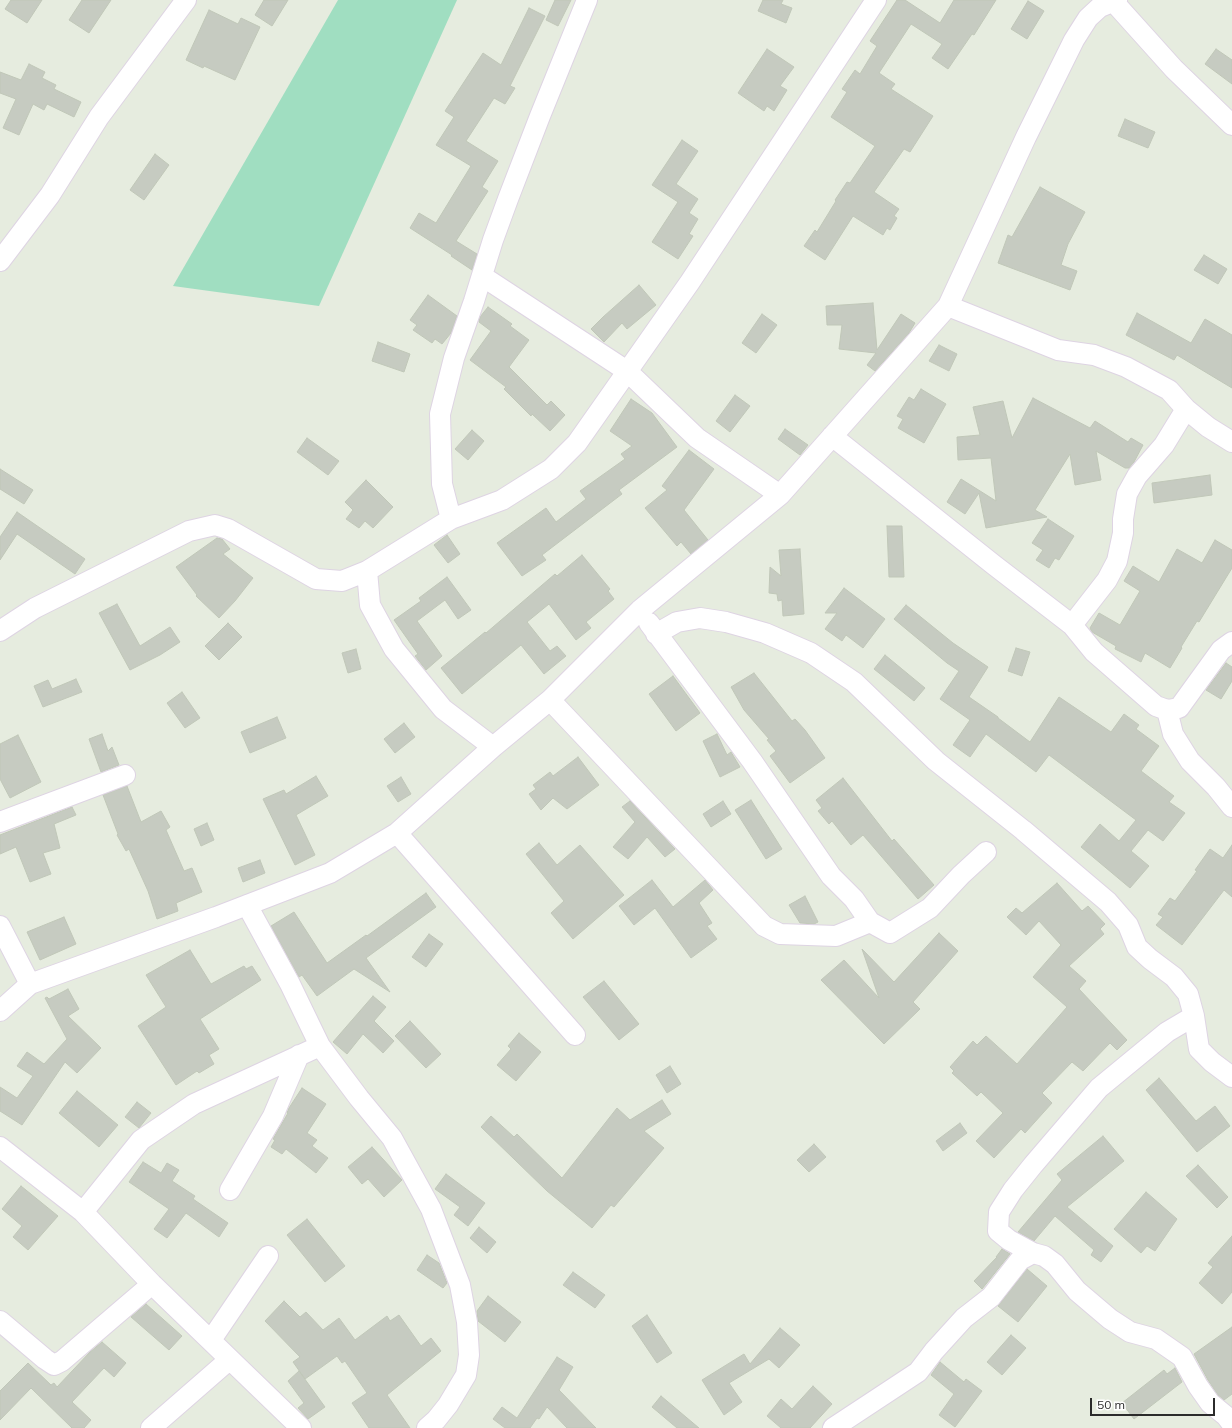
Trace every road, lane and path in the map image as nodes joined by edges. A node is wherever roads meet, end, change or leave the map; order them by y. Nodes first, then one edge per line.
1 (186, 0) edge
2 (587, 0) edge
3 (876, 0) edge
4 (1115, 1) edge
5 (1232, 125) edge
6 (0, 262) edge
7 (482, 276) junction
8 (948, 306) junction
9 (627, 371) junction
10 (1186, 409) junction
11 (832, 436) junction
12 (1232, 442) edge
13 (780, 495) junction
14 (451, 519) junction
15 (367, 571) junction
16 (640, 610) junction
17 (1072, 625) junction
18 (0, 630) edge
19 (656, 634) junction
20 (1232, 642) edge
21 (550, 700) junction
22 (1167, 710) junction
23 (493, 747) junction
24 (125, 775) dead end
25 (1232, 807) edge
26 (0, 822) edge
27 (397, 833) junction
28 (986, 852) dead end
29 (247, 905) junction
30 (870, 922) junction
31 (0, 926) edge
32 (30, 984) junction
33 (0, 1012) edge
34 (1194, 1016) junction
35 (575, 1036) dead end
36 (320, 1046) junction
37 (299, 1055) junction
38 (1232, 1077) edge
39 (0, 1147) edge
40 (230, 1190) dead end
41 (83, 1212) junction
42 (1033, 1253) junction
43 (268, 1256) dead end
44 (152, 1284) junction
45 (0, 1321) edge
46 (211, 1340) junction
47 (229, 1360) junction
48 (1232, 1424) edge
49 (152, 1428) edge
50 (301, 1428) edge
51 (426, 1428) edge
52 (833, 1428) edge

1 - 6 street
2 - 7 street
3 - 9 street
4 - 5 street
4 - 8 street
7 - 9 street
7 - 14 street
8 - 10 street
8 - 11 street
9 - 13 street
9 - 14 street
10 - 12 street
10 - 17 street
11 - 13 street
11 - 17 street
13 - 16 street
14 - 15 street
15 - 18 street
15 - 23 street
16 - 19 street
16 - 21 street
17 - 22 street
19 - 30 street
19 - 34 street
20 - 22 street
21 - 23 street
21 - 30 street
22 - 25 street
23 - 27 street
24 - 26 street
27 - 29 street
27 - 35 street
28 - 30 street
29 - 32 street
29 - 36 street
31 - 32 street
32 - 33 street
34 - 38 street
34 - 42 street
36 - 37 street
36 - 51 street
37 - 40 street
37 - 41 street
39 - 41 street
41 - 44 street
42 - 48 street
42 - 52 street
43 - 46 street
44 - 45 street
44 - 46 street
46 - 47 street
47 - 49 street
47 - 50 street

